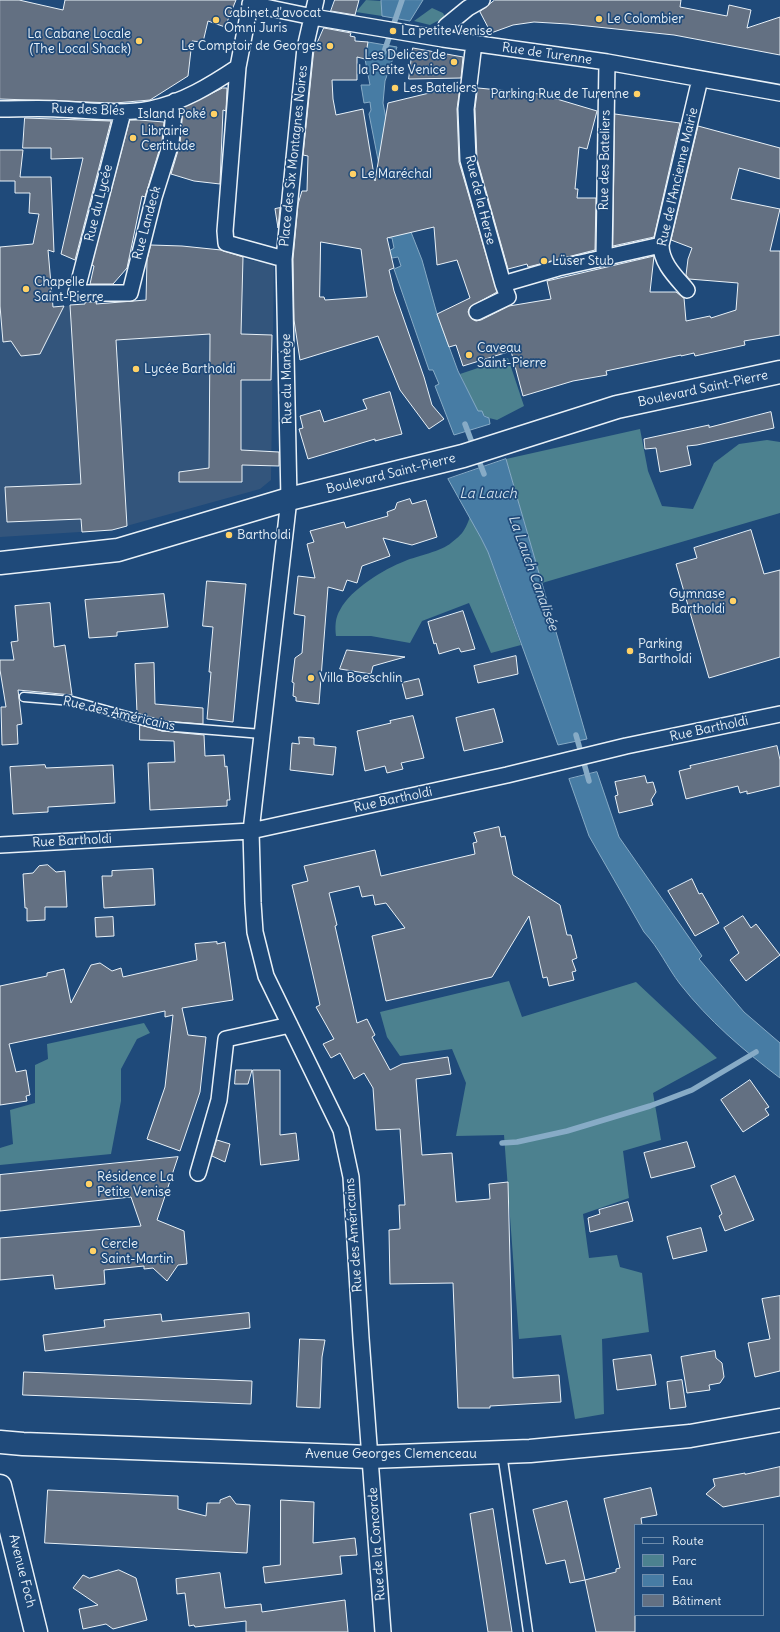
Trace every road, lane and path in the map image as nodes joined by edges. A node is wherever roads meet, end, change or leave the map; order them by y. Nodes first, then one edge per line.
1 (316, 0) edge
2 (482, 0) edge
3 (251, 2) edge
4 (313, 17) junction
5 (443, 39) junction
6 (474, 43) junction
7 (607, 62) junction
8 (238, 67) junction
9 (700, 79) junction
10 (780, 94) edge
11 (175, 101) junction
12 (0, 109) edge
13 (122, 112) junction
14 (661, 245) junction
15 (604, 258) junction
16 (284, 259) junction
17 (503, 284) junction
18 (687, 290) dead end
19 (76, 293) joint
20 (476, 312) dead end
21 (780, 372) edge
22 (289, 499) junction
23 (0, 563) edge
24 (24, 697) dead end
25 (780, 714) edge
26 (262, 734) junction
27 (251, 831) junction
28 (0, 845) edge
29 (290, 1025) junction
30 (198, 1173) dead end
31 (780, 1420) edge
32 (0, 1442) edge
33 (502, 1452) junction
34 (370, 1457) junction
35 (0, 1486) edge
36 (36, 1632) edge
37 (383, 1632) edge
38 (528, 1632) edge

1 - 4 street
2 - 5 street
3 - 4 street, Place des Six Montagnes Noires
3 - 8 street, Place des Six Montagnes Noires
4 - 5 street, Rue de Turenne
4 - 16 street, Place des Six Montagnes Noires
5 - 6 street, Rue de Turenne
6 - 7 street, Rue de Turenne
6 - 17 street, Rue de la Herse
7 - 9 street, Rue de Turenne
7 - 15 street, Rue des Bateliers
8 - 11 street, Rue des Blés
8 - 16 street, Place des Six Montagnes Noires
9 - 10 street, Rue de Turenne
9 - 14 street, Rue de l'Ancienne Mairie
11 - 13 street, Rue des Blés
11 - 19 street, Rue Landeck
12 - 13 street, Rue des Blés
13 - 19 street, Rue du Lycée
14 - 15 street
14 - 18 street, Rue de l'Ancienne Mairie
15 - 17 street
16 - 22 street, Rue du Manège
17 - 20 street, Rue de la Herse
21 - 22 street, Boulevard Saint-Pierre
22 - 23 street, Boulevard Saint-Pierre
22 - 26 street, Rue des Américains
24 - 26 lane, Rue des Américains
25 - 27 street, Rue Bartholdi
26 - 27 street, Rue des Américains
27 - 28 street, Rue Bartholdi
27 - 29 street, Rue des Américains
29 - 30 street
29 - 34 street, Rue des Américains
31 - 33 street, Avenue Georges Clemenceau
32 - 34 street, Avenue Georges Clemenceau
33 - 34 street, Avenue Georges Clemenceau
33 - 38 lane
34 - 37 street, Rue de la Concorde
35 - 36 street, Avenue Foch

